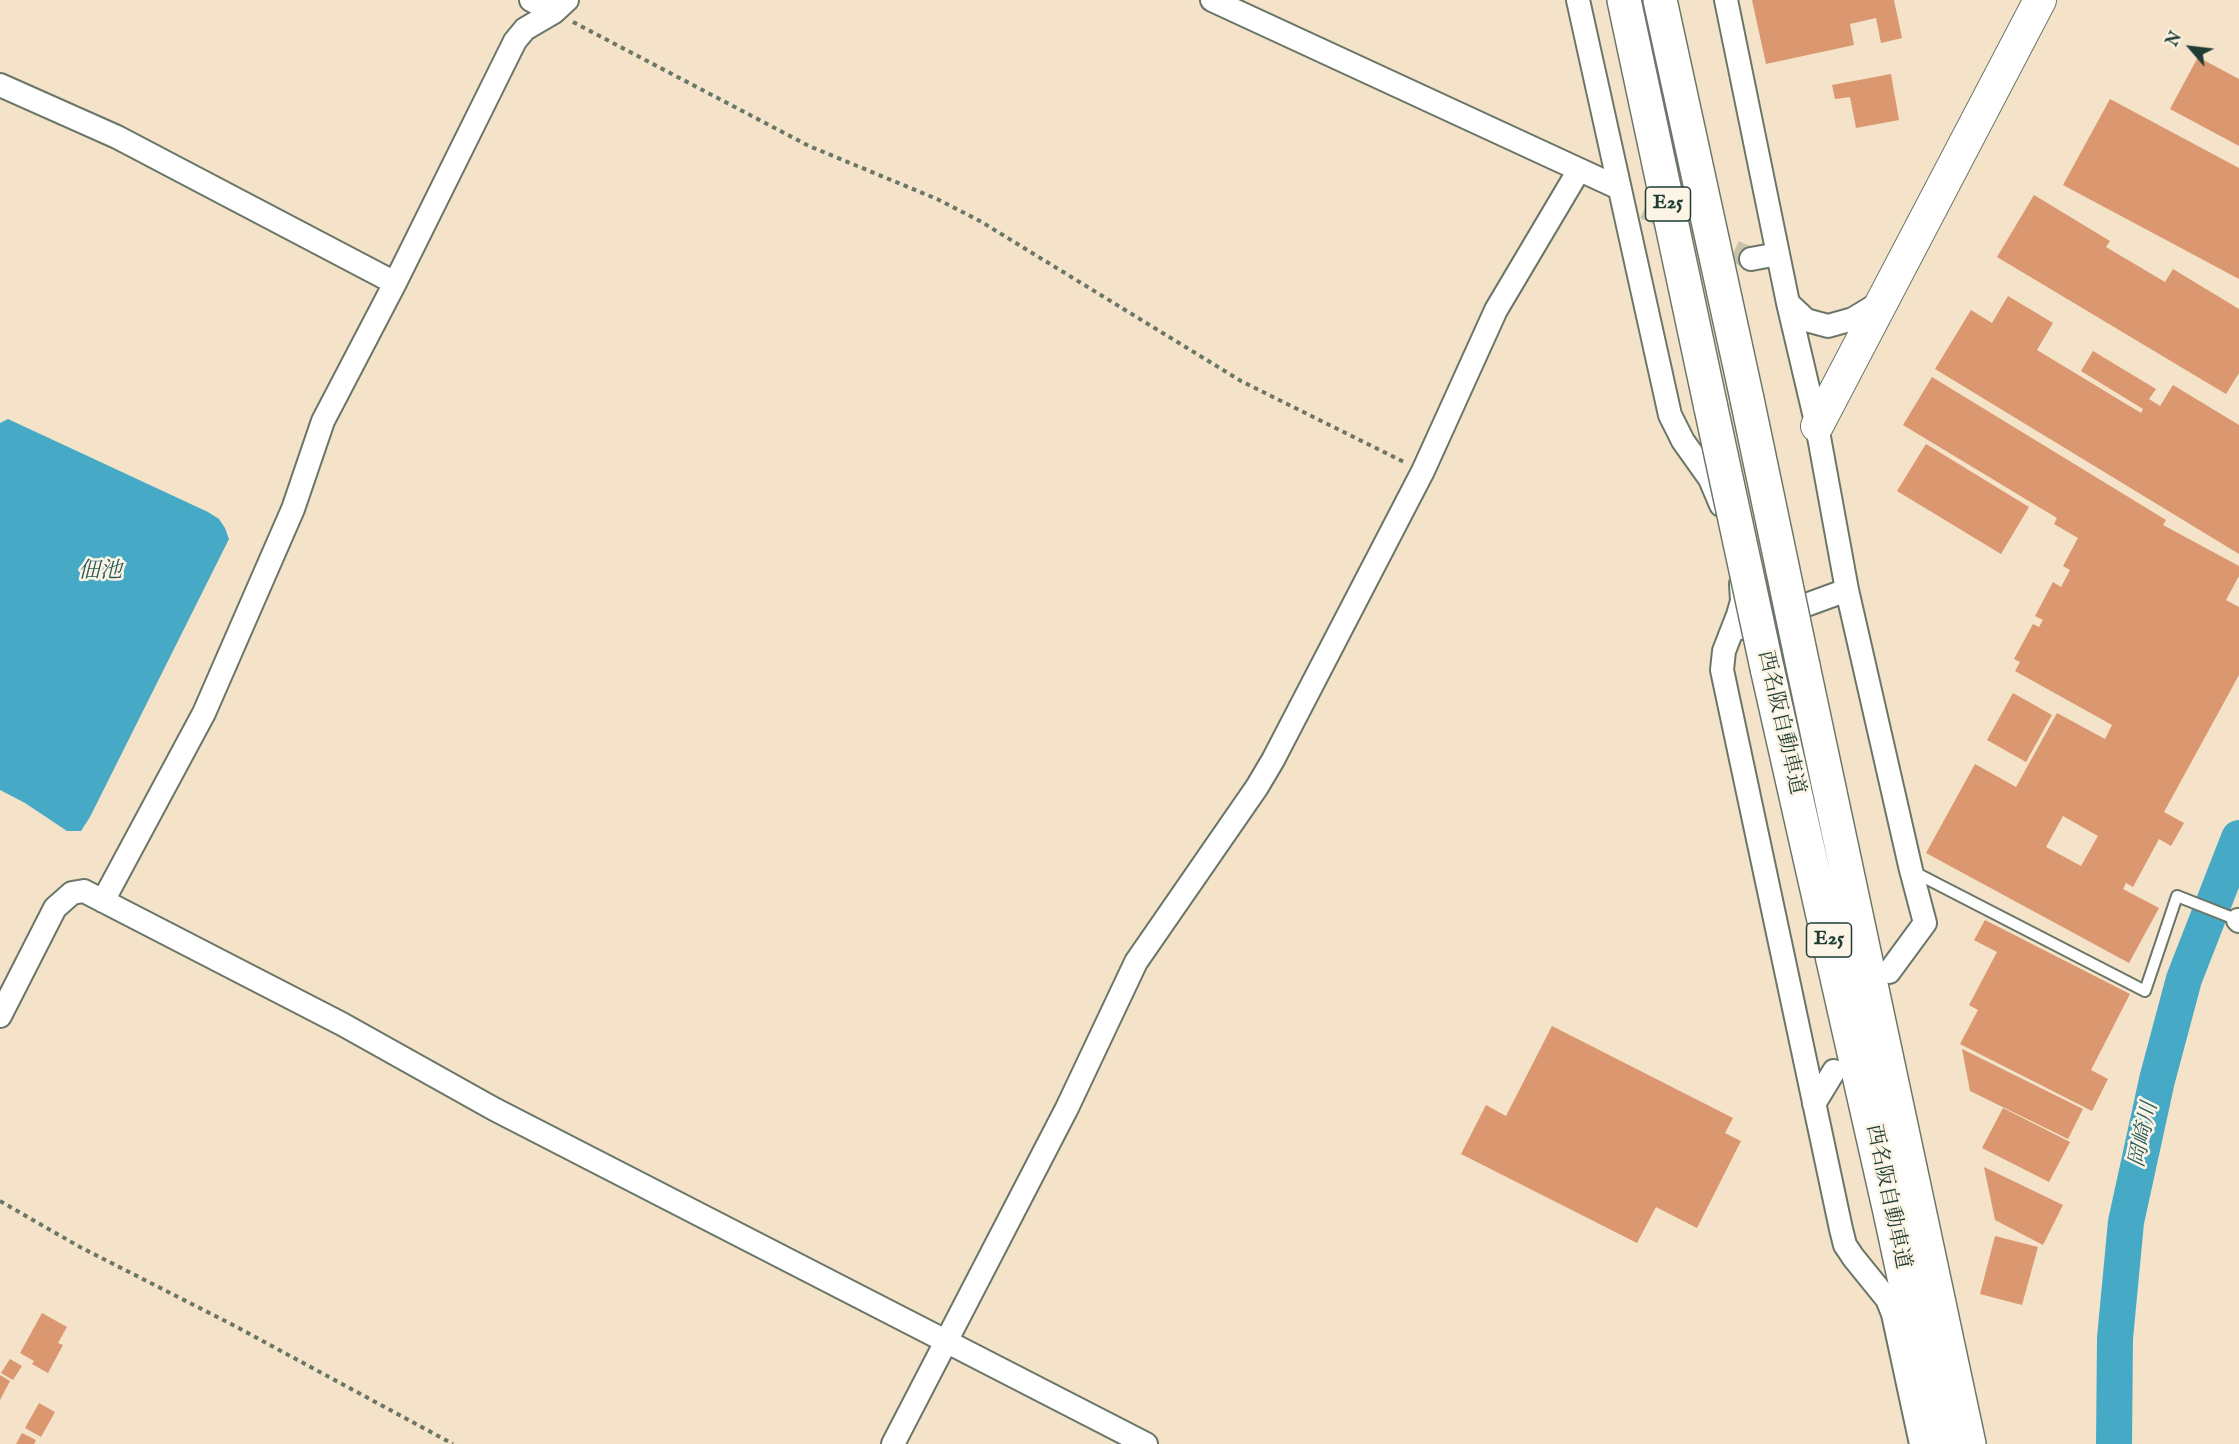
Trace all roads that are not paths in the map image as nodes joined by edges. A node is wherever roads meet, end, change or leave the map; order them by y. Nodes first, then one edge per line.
1 (531, 0) edge
2 (1212, 0) edge
3 (1578, 0) edge
4 (1624, 0) edge
5 (1660, 0) edge
6 (1726, 0) edge
7 (2040, 0) edge
8 (561, 6) edge
9 (0, 86) edge
10 (1579, 170) junction
11 (1619, 188) junction
12 (1778, 254) junction
13 (1751, 259) tunnel mouth
14 (395, 283) junction
15 (1881, 302) junction
16 (1788, 303) junction
17 (1817, 426) junction
18 (1847, 590) junction
19 (1731, 633) junction
20 (1911, 870) junction
21 (103, 901) junction
22 (2239, 921) edge
23 (1889, 972) dead end
24 (0, 1016) edge
25 (1834, 1071) dead end
26 (1814, 1104) junction
27 (1905, 1208) junction
28 (946, 1341) junction
29 (893, 1444) edge
30 (1146, 1444) edge
31 (1921, 1444) edge
32 (1940, 1444) edge
33 (1969, 1444) edge

1 - 8 street
2 - 10 street
3 - 11 street
4 - 27 highway, 西名阪自動車道 / E25, bridge
5 - 27 highway, 西名阪自動車道 / E25, bridge
6 - 12 street
7 - 15 street
8 - 14 street
9 - 14 street
10 - 11 street
10 - 28 street
11 - 19 street
12 - 13 street
12 - 16 street
14 - 21 street
15 - 16 street
15 - 17 street
16 - 17 street
17 - 18 street
18 - 19 street
18 - 20 street
19 - 26 street
20 - 22 lane
20 - 23 street
21 - 24 street
21 - 28 street
25 - 26 street
26 - 31 street
27 - 32 highway, 西名阪自動車道 / E25
27 - 33 highway, 西名阪自動車道 / E25
28 - 29 street
28 - 30 street

